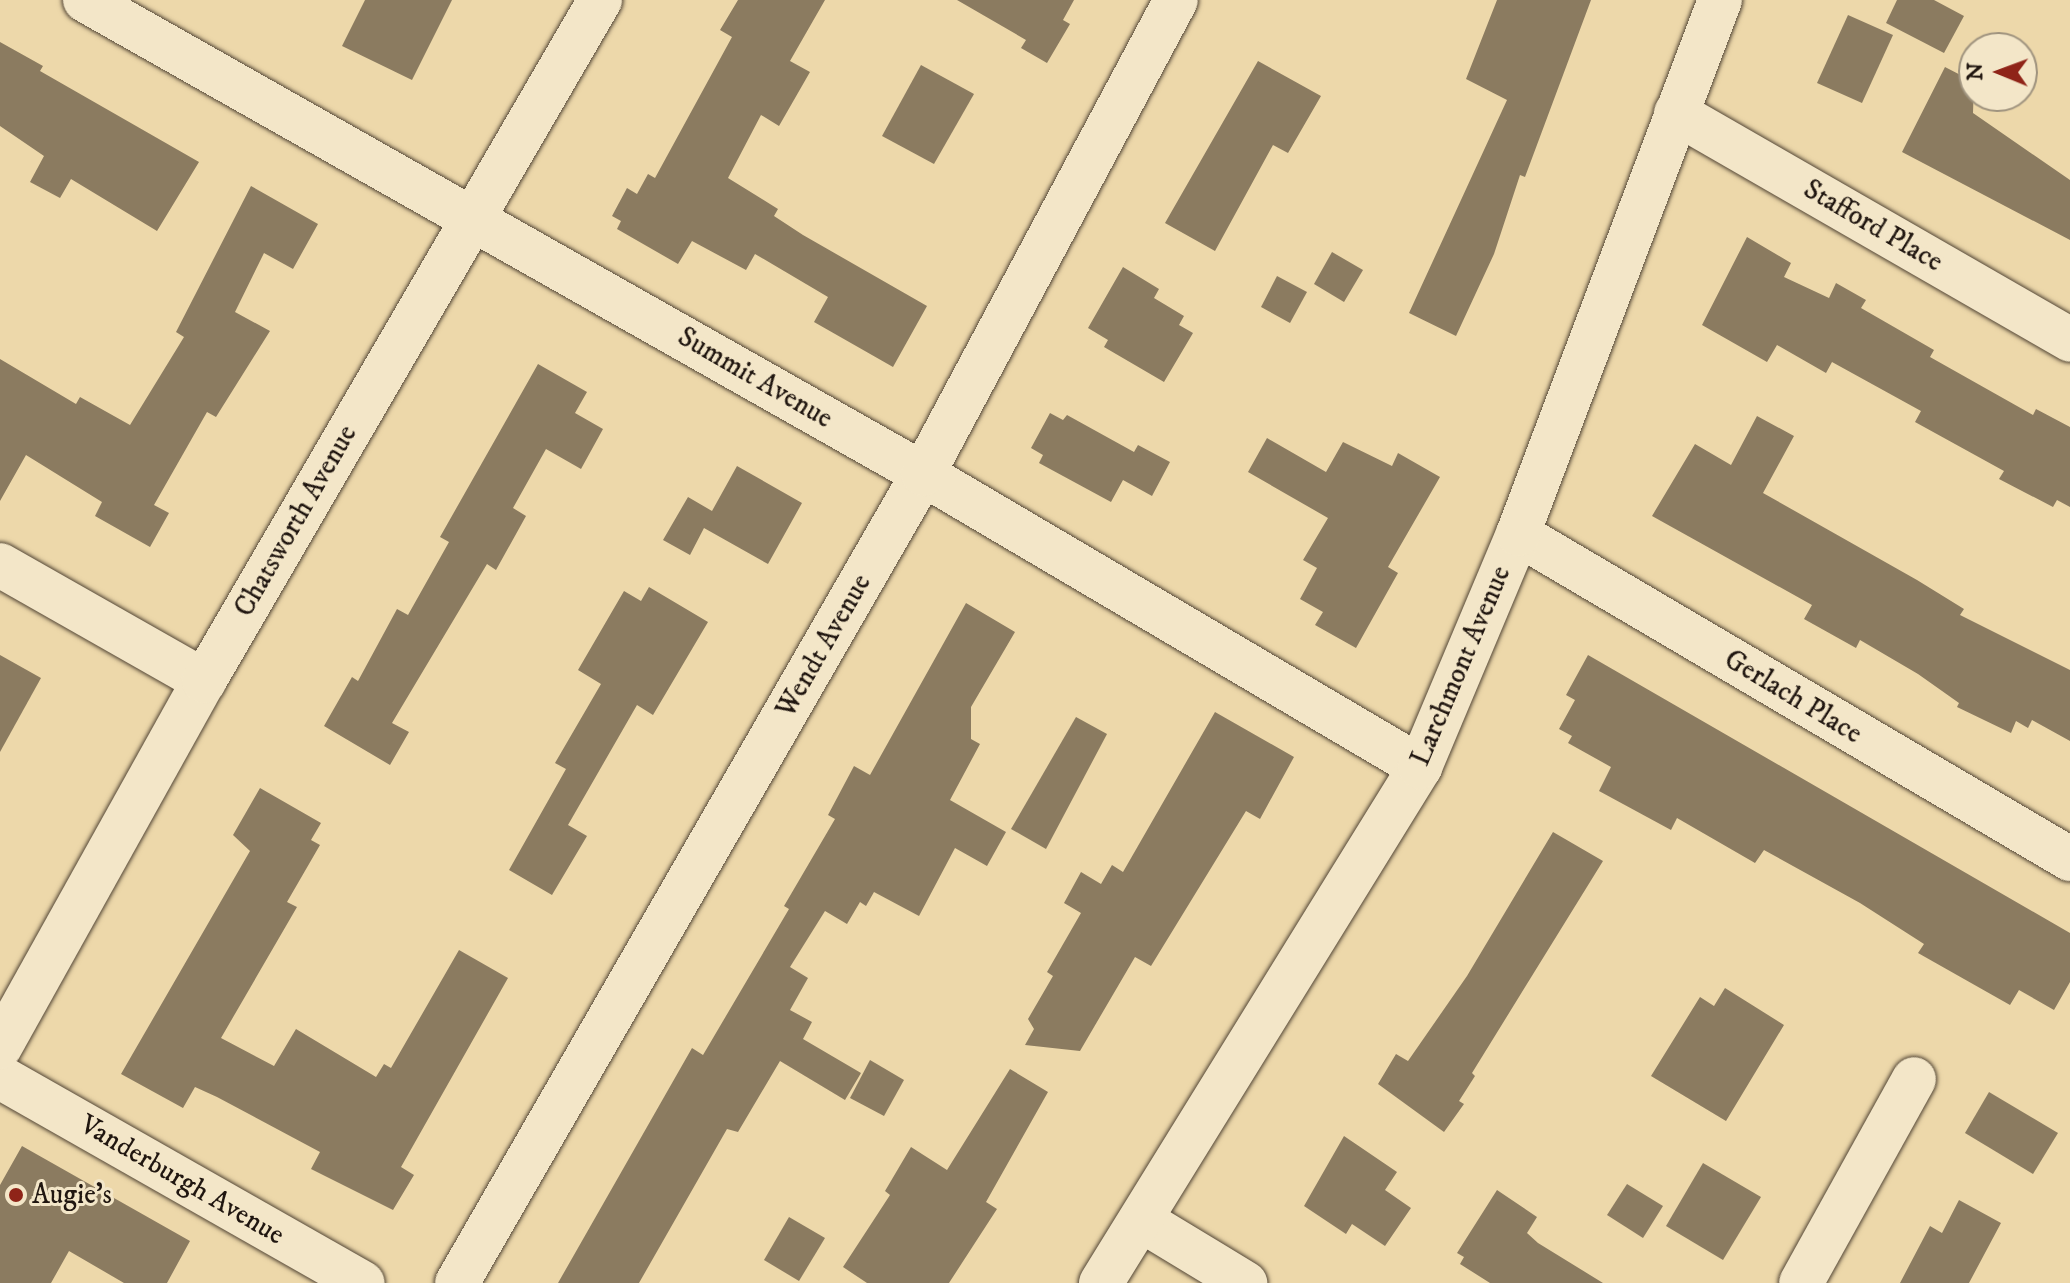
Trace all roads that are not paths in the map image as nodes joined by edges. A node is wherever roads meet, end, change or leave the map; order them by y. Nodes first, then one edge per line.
1 (85, 0) edge
2 (600, 0) edge
3 (1176, 0) edge
4 (1720, 0) edge
5 (1676, 113) junction
6 (473, 218) junction
7 (2070, 340) edge
8 (923, 474) junction
9 (1518, 534) junction
10 (0, 565) edge
11 (204, 681) junction
12 (1420, 767) junction
13 (2070, 859) edge
14 (0, 1047) edge
15 (0, 1077) edge
16 (1914, 1079) dead end
17 (1141, 1220) junction
18 (363, 1283) edge
19 (457, 1283) edge
20 (1101, 1283) edge
21 (1245, 1283) edge
22 (1801, 1283) edge

1 - 6 street, Summit Avenue
2 - 6 street, Chatsworth Avenue
3 - 8 street, Wendt Avenue
4 - 5 street, Larchmont Avenue
5 - 7 street, Stafford Place
5 - 9 street, Larchmont Avenue
6 - 8 street, Summit Avenue
6 - 11 street, Chatsworth Avenue
8 - 12 street, Summit Avenue
8 - 19 street, Wendt Avenue
9 - 12 street, Larchmont Avenue
9 - 13 street, Gerlach Place
10 - 11 street
11 - 14 street, Chatsworth Avenue
12 - 17 street, Larchmont Avenue
15 - 18 street, Vanderburgh Avenue
16 - 22 street
17 - 20 street, Larchmont Avenue
17 - 21 street

